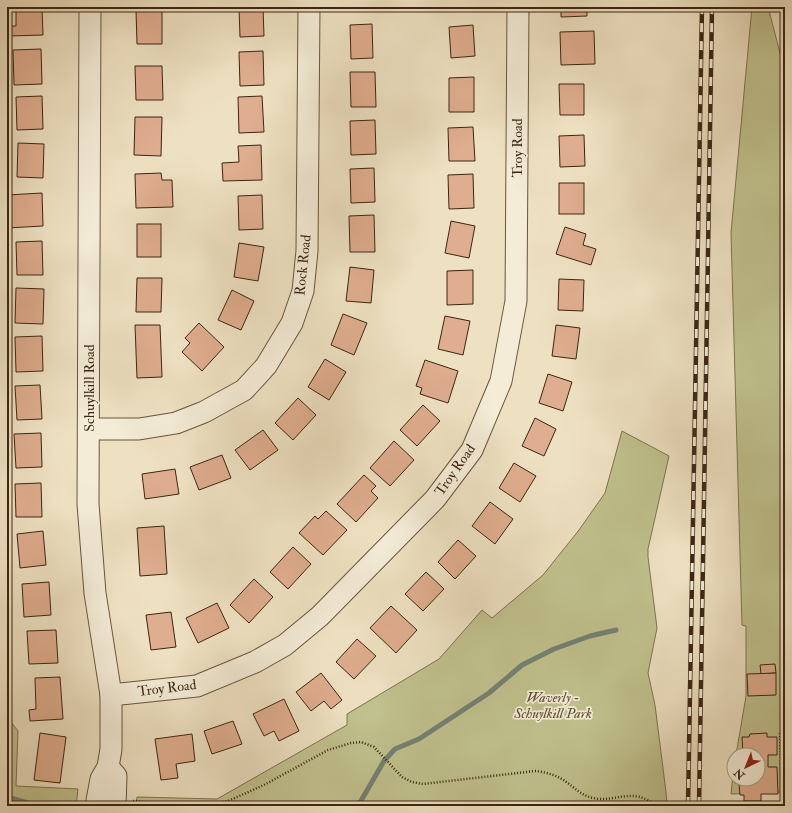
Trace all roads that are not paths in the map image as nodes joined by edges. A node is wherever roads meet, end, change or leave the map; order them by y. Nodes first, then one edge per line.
1 (90, 7) edge
2 (309, 7) edge
3 (518, 7) edge
4 (89, 429) junction
5 (111, 695) junction
6 (108, 767) junction
7 (121, 803) edge
8 (96, 806) edge

1 - 4 street, Schuylkill Road
2 - 4 street, Rock Road
3 - 5 street, Troy Road
4 - 5 street, Schuylkill Road
5 - 6 street, Schuylkill Road
6 - 7 street
6 - 8 street, Schuylkill Road

